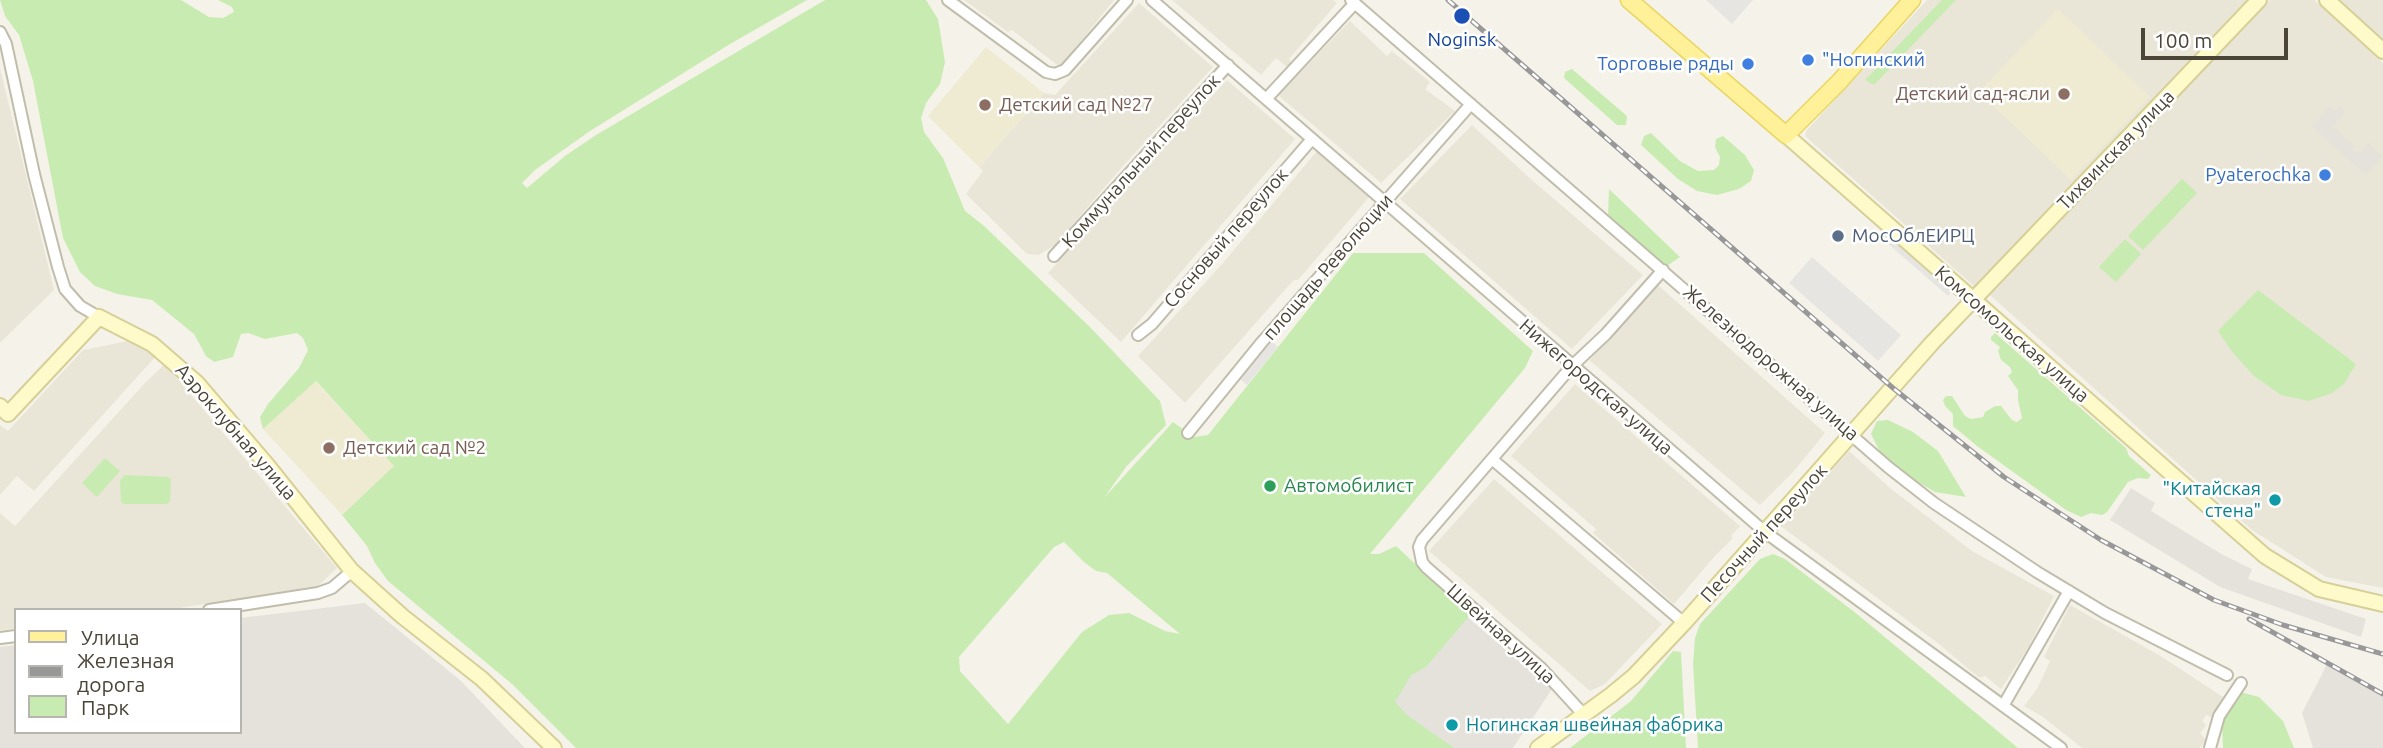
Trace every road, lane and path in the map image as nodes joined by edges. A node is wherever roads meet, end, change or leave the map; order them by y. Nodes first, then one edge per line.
1 (948, 0) edge
2 (1127, 0) edge
3 (1152, 0) edge
4 (1629, 0) edge
5 (1912, 0) edge
6 (2259, 0) edge
7 (2327, 0) edge
8 (1353, 1) edge
9 (0, 32) edge
10 (2383, 51) edge
11 (1228, 65) junction
12 (1266, 98) junction
13 (1471, 104) junction
14 (1786, 135) junction
15 (1312, 139) junction
16 (1384, 202) junction
17 (1054, 256) dead end
18 (1663, 270) junction
19 (1973, 300) junction
20 (99, 317) junction
21 (1138, 335) dead end
22 (1572, 366) junction
23 (4, 410) edge
24 (1188, 433) dead end
25 (1852, 434) junction
26 (1493, 460) junction
27 (1765, 532) junction
28 (352, 571) junction
29 (2069, 591) junction
30 (2383, 604) edge
31 (222, 608) edge
32 (1684, 623) junction
33 (2227, 675) dead end
34 (2241, 683) dead end
35 (2003, 706) junction
36 (1584, 715) junction
37 (554, 748) edge
38 (1538, 748) edge
39 (2061, 748) edge
40 (2210, 748) edge

1 - 2 street
3 - 11 street, Нижегородская улица
4 - 14 main road, Комсомольская улица
5 - 14 main road
6 - 19 street, Тихвинская улица
7 - 10 street
8 - 12 street
8 - 13 street, Железнодорожная улица
9 - 20 street, Аэроклубная улица
11 - 12 street, Нижегородская улица
11 - 17 street, Коммунальный переулок
12 - 15 street, Нижегородская улица
13 - 16 street, площадь Революции
13 - 18 street, Железнодорожная улица
14 - 19 street, Комсомольская улица
15 - 16 street, Нижегородская улица
15 - 21 street, Сосновый переулок
16 - 22 street, Нижегородская улица
16 - 24 street, площадь Революции
18 - 22 street
18 - 25 street, Железнодорожная улица
19 - 25 street, Песочный переулок
19 - 30 street, Комсомольская улица
20 - 23 street
20 - 28 street, Аэроклубная улица
22 - 26 street
22 - 27 street, Нижегородская улица
25 - 27 street, Песочный переулок
25 - 29 street, Железнодорожная улица
26 - 32 street
26 - 36 street, Швейная улица
27 - 32 street, Песочный переулок
27 - 35 street, Нижегородская улица
28 - 31 street
28 - 37 street, Аэроклубная улица
29 - 33 street, Железнодорожная улица
29 - 35 street
32 - 36 street, Песочный переулок
34 - 40 street
35 - 39 street, Нижегородская улица
36 - 38 street, Песочный переулок

